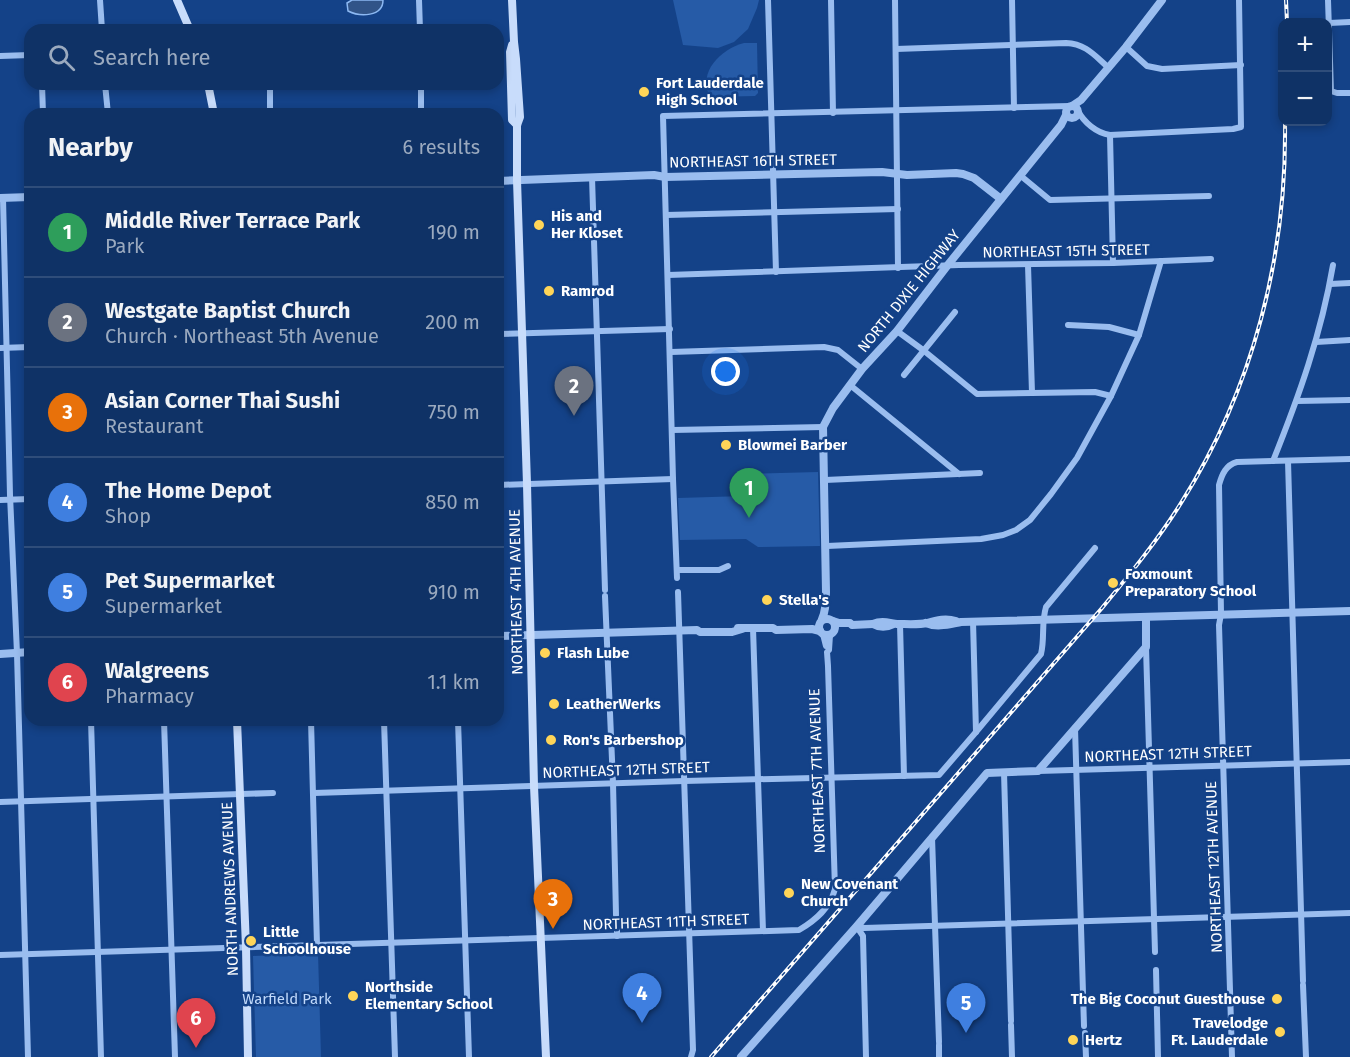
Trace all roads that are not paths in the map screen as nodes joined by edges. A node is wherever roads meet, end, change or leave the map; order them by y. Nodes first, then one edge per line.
1 (100, 0) edge
2 (177, 0) edge
3 (419, 0) edge
4 (512, 0) edge
5 (768, 0) edge
6 (831, 0) edge
7 (895, 0) edge
8 (1012, 0) edge
9 (1162, 0) edge
10 (1239, 0) edge
11 (1328, 0) edge
12 (1329, 18) edge
13 (1350, 22) edge
14 (1332, 23) edge
15 (102, 24) edge
16 (187, 24) edge
17 (420, 24) edge
18 (1012, 45) junction
19 (1126, 46) junction
20 (896, 49) junction
21 (24, 55) edge
22 (0, 56) edge
23 (1241, 65) junction
24 (1109, 68) junction
25 (1330, 72) edge
26 (42, 90) edge
27 (106, 90) edge
28 (209, 90) edge
29 (270, 90) edge
30 (421, 90) edge
31 (1350, 93) edge
32 (43, 108) edge
33 (107, 108) edge
34 (213, 108) edge
35 (270, 108) edge
36 (421, 108) edge
37 (1014, 108) junction
38 (896, 111) junction
39 (1072, 112) junction
40 (833, 113) junction
41 (770, 115) junction
42 (1110, 135) junction
43 (897, 174) junction
44 (772, 175) junction
45 (1020, 176) junction
46 (592, 177) junction
47 (665, 177) junction
48 (504, 180) edge
49 (517, 180) junction
50 (1209, 196) dead end
51 (24, 197) edge
52 (1, 198) edge
53 (1112, 198) junction
54 (1001, 200) junction
55 (898, 209) junction
56 (773, 212) junction
57 (666, 214) junction
58 (1211, 259) dead end
59 (1161, 261) junction
60 (1113, 263) junction
61 (1028, 265) junction
62 (1333, 265) dead end
63 (947, 266) junction
64 (898, 268) junction
65 (776, 272) junction
66 (668, 275) junction
67 (1330, 284) junction
68 (1350, 284) edge
69 (955, 312) dead end
70 (1068, 325) dead end
71 (670, 329) junction
72 (597, 331) junction
73 (897, 331) junction
74 (521, 333) junction
75 (504, 334) edge
76 (1139, 335) junction
77 (1350, 340) edge
78 (1317, 342) junction
79 (24, 347) edge
80 (3, 348) edge
81 (923, 350) junction
82 (671, 352) junction
83 (862, 369) junction
84 (904, 375) dead end
85 (850, 386) junction
86 (1032, 393) junction
87 (1110, 396) junction
88 (1350, 400) edge
89 (1297, 401) junction
90 (823, 427) junction
91 (672, 430) junction
92 (1350, 459) edge
93 (1273, 461) junction
94 (1288, 461) junction
95 (980, 473) dead end
96 (960, 475) junction
97 (673, 479) junction
98 (825, 480) junction
99 (602, 482) junction
100 (527, 484) junction
101 (504, 485) edge
102 (10, 499) junction
103 (24, 499) edge
104 (0, 500) edge
105 (827, 546) junction
106 (1095, 548) dead end
107 (728, 566) dead end
108 (677, 570) junction
109 (677, 578) dead end
110 (678, 592) dead end
111 (1350, 610) edge
112 (1292, 612) junction
113 (1221, 615) junction
114 (1146, 617) junction
115 (1042, 619) junction
116 (826, 620) junction
117 (973, 621) junction
118 (897, 624) junction
119 (852, 625) junction
120 (753, 628) junction
121 (773, 628) junction
122 (679, 630) junction
123 (827, 632) junction
124 (606, 633) junction
125 (530, 635) junction
126 (504, 636) edge
127 (1146, 647) junction
128 (24, 652) edge
129 (17, 653) junction
130 (0, 654) edge
131 (91, 726) edge
132 (164, 726) edge
133 (237, 726) edge
134 (312, 726) edge
135 (384, 726) edge
136 (458, 726) edge
137 (1075, 728) junction
138 (976, 732) junction
139 (1350, 762) edge
140 (1297, 764) junction
141 (1224, 766) junction
142 (1151, 768) junction
143 (1077, 770) junction
144 (1038, 771) junction
145 (1004, 772) junction
146 (904, 776) junction
147 (831, 778) junction
148 (759, 780) junction
149 (684, 781) junction
150 (613, 783) junction
151 (534, 786) junction
152 (460, 788) junction
153 (387, 790) junction
154 (273, 793) dead end
155 (314, 793) junction
156 (239, 794) junction
157 (167, 797) junction
158 (94, 799) junction
159 (0, 802) edge
160 (21, 802) junction
161 (932, 837) junction
162 (1350, 913) edge
163 (1301, 914) junction
164 (1228, 917) junction
165 (1154, 919) junction
166 (1081, 922) junction
167 (1008, 924) junction
168 (857, 926) junction
169 (934, 926) junction
170 (800, 930) joint
171 (764, 931) junction
172 (689, 934) junction
173 (617, 936) junction
174 (542, 938) junction
175 (465, 940) junction
176 (391, 942) junction
177 (317, 945) junction
178 (246, 947) junction
179 (172, 949) junction
180 (98, 952) junction
181 (1155, 952) dead end
182 (0, 955) edge
183 (26, 955) junction
184 (1156, 970) dead end
185 (28, 1057) edge
186 (101, 1057) edge
187 (175, 1057) edge
188 (248, 1057) edge
189 (395, 1057) edge
190 (469, 1057) edge
191 (546, 1057) edge
192 (691, 1057) edge
193 (741, 1057) edge
194 (866, 1057) edge
195 (939, 1057) edge
196 (1012, 1057) edge
197 (1086, 1057) edge
198 (1158, 1057) edge
199 (1232, 1057) edge
200 (1306, 1057) edge

1 - 15 street
2 - 16 main road
3 - 17 street
4 - 49 main road, NORTHEAST 4TH AVENUE
5 - 41 street
6 - 40 street
7 - 20 street
8 - 18 street
9 - 19 street
10 - 23 street
11 - 12 street
13 - 14 street
18 - 20 street
18 - 24 street
18 - 37 street
19 - 23 street
19 - 24 street
20 - 38 street
21 - 22 street
23 - 42 street
24 - 39 street
25 - 31 street
26 - 32 street
27 - 33 street
28 - 34 main road
29 - 35 street
30 - 36 street
37 - 38 street
37 - 39 street
38 - 40 street
38 - 43 street
39 - 42 street
39 - 45 street, NORTH DIXIE HIGHWAY
40 - 41 street
41 - 44 street
41 - 47 street
42 - 53 street
43 - 44 street, NORTHEAST 16TH STREET
43 - 54 street, NORTHEAST 16TH STREET
43 - 55 street
44 - 47 street, NORTHEAST 16TH STREET
44 - 56 street
45 - 53 street
45 - 54 street, NORTH DIXIE HIGHWAY
46 - 47 street, NORTHEAST 16TH STREET
46 - 49 street, NORTHEAST 16TH STREET
46 - 72 street
47 - 57 street
48 - 49 street, NORTHEAST 16TH STREET
49 - 74 main road, NORTHEAST 4TH AVENUE
50 - 53 street
51 - 52 street
52 - 80 street
53 - 60 street
54 - 63 street, NORTH DIXIE HIGHWAY
55 - 56 street
55 - 64 street
56 - 57 street
56 - 65 street
57 - 66 street
58 - 59 street, NORTHEAST 15TH STREET
59 - 60 street, NORTHEAST 15TH STREET
59 - 76 street
60 - 61 street, NORTHEAST 15TH STREET
61 - 63 street, NORTHEAST 15TH STREET
61 - 86 street
62 - 67 street
63 - 64 street, NORTHEAST 15TH STREET
63 - 73 street, NORTH DIXIE HIGHWAY
64 - 65 street, NORTHEAST 15TH STREET
65 - 66 street, NORTHEAST 15TH STREET
66 - 71 street
67 - 68 street
67 - 78 street
69 - 81 street
70 - 76 street
71 - 72 street
71 - 82 street
72 - 74 street
72 - 99 street
73 - 81 street
73 - 83 street, NORTH DIXIE HIGHWAY
74 - 75 street
74 - 100 main road, NORTHEAST 4TH AVENUE
76 - 87 street
77 - 78 street
78 - 89 street
79 - 80 street
80 - 102 street
81 - 84 street
81 - 86 street
82 - 83 street
82 - 91 street
83 - 85 street, NORTH DIXIE HIGHWAY
85 - 90 street, NORTH DIXIE HIGHWAY
85 - 96 street
86 - 87 street
87 - 105 street
88 - 89 street
89 - 93 street
90 - 91 street
90 - 98 street
91 - 97 street
92 - 94 street
93 - 94 street
93 - 113 street, NORTHEAST 12TH AVENUE
94 - 112 street
95 - 96 street
96 - 98 street
97 - 99 street
97 - 108 street
98 - 105 street
99 - 100 street
99 - 124 street
100 - 101 street
100 - 125 main road, NORTHEAST 4TH AVENUE
102 - 103 street
102 - 104 street
102 - 129 street
105 - 116 street
106 - 115 street
107 - 108 street
108 - 109 street
110 - 122 street
111 - 112 street
112 - 113 street
112 - 140 street
113 - 114 street
113 - 141 street, NORTHEAST 12TH AVENUE
114 - 115 street
114 - 127 street
115 - 117 street
115 - 138 street
116 - 119 street
116 - 121 street
116 - 123 street
116 - 123 street
117 - 118 street
117 - 138 street
118 - 119 street
118 - 146 street
119 - 123 street
120 - 121 street
120 - 122 street
120 - 148 street
121 - 123 street
122 - 124 street
122 - 149 street
123 - 147 street, NORTHEAST 7TH AVENUE
124 - 125 street
124 - 150 street
125 - 126 street
125 - 151 main road, NORTHEAST 4TH AVENUE
127 - 137 street
127 - 142 street
128 - 129 street
129 - 130 street
129 - 160 street
131 - 158 street
132 - 157 street
133 - 156 main road, NORTH ANDREWS AVENUE
134 - 155 street
135 - 153 street
136 - 152 street
137 - 143 street
137 - 144 street
138 - 146 street, NORTHEAST 12TH STREET
139 - 140 street, NORTHEAST 12TH STREET
140 - 141 street, NORTHEAST 12TH STREET
140 - 163 street
141 - 142 street, NORTHEAST 12TH STREET
141 - 164 street, NORTHEAST 12TH AVENUE
142 - 143 street, NORTHEAST 12TH STREET
142 - 165 street
143 - 144 street, NORTHEAST 12TH STREET
143 - 166 street
144 - 145 street, NORTHEAST 12TH STREET
145 - 161 street, NORTHEAST 12TH STREET
145 - 167 street
146 - 147 street, NORTHEAST 12TH STREET
147 - 148 street, NORTHEAST 12TH STREET
147 - 170 street, NORTHEAST 7TH AVENUE
148 - 149 street, NORTHEAST 12TH STREET
148 - 171 street
149 - 150 street, NORTHEAST 12TH STREET
149 - 172 street
150 - 151 street, NORTHEAST 12TH STREET
150 - 173 street
151 - 152 street, NORTHEAST 12TH STREET
151 - 174 main road, NORTHEAST 4TH AVENUE
152 - 153 street, NORTHEAST 12TH STREET
152 - 175 street
153 - 155 street, NORTHEAST 12TH STREET
153 - 176 street
154 - 156 street
155 - 177 street
156 - 157 street
156 - 178 main road, NORTH ANDREWS AVENUE
157 - 158 street
157 - 179 street
158 - 160 street
158 - 180 street
159 - 160 street
160 - 183 street
161 - 168 street
161 - 169 street
162 - 163 street
163 - 164 street
163 - 200 street
164 - 165 street
164 - 199 street, NORTHEAST 12TH AVENUE
165 - 166 street
165 - 181 street
166 - 167 street
166 - 197 street
167 - 169 street
167 - 196 street
168 - 169 street
168 - 193 street
168 - 194 street
169 - 195 street
170 - 171 street, NORTHEAST 11TH STREET
171 - 172 street, NORTHEAST 11TH STREET
172 - 173 street, NORTHEAST 11TH STREET
172 - 192 street
173 - 174 street, NORTHEAST 11TH STREET
174 - 175 street, NORTHEAST 11TH STREET
174 - 191 main road, NORTHEAST 4TH AVENUE
175 - 176 street, NORTHEAST 11TH STREET
175 - 190 street
176 - 177 street, NORTHEAST 11TH STREET
176 - 189 street
177 - 178 street, NORTHEAST 11TH STREET
178 - 179 street, NORTHEAST 11TH STREET
178 - 188 main road, NORTH ANDREWS AVENUE
179 - 180 street, NORTHEAST 11TH STREET
179 - 187 street
180 - 183 street, NORTHEAST 11TH STREET
180 - 186 street
182 - 183 street, NORTHEAST 11TH STREET
183 - 185 street
184 - 198 street

